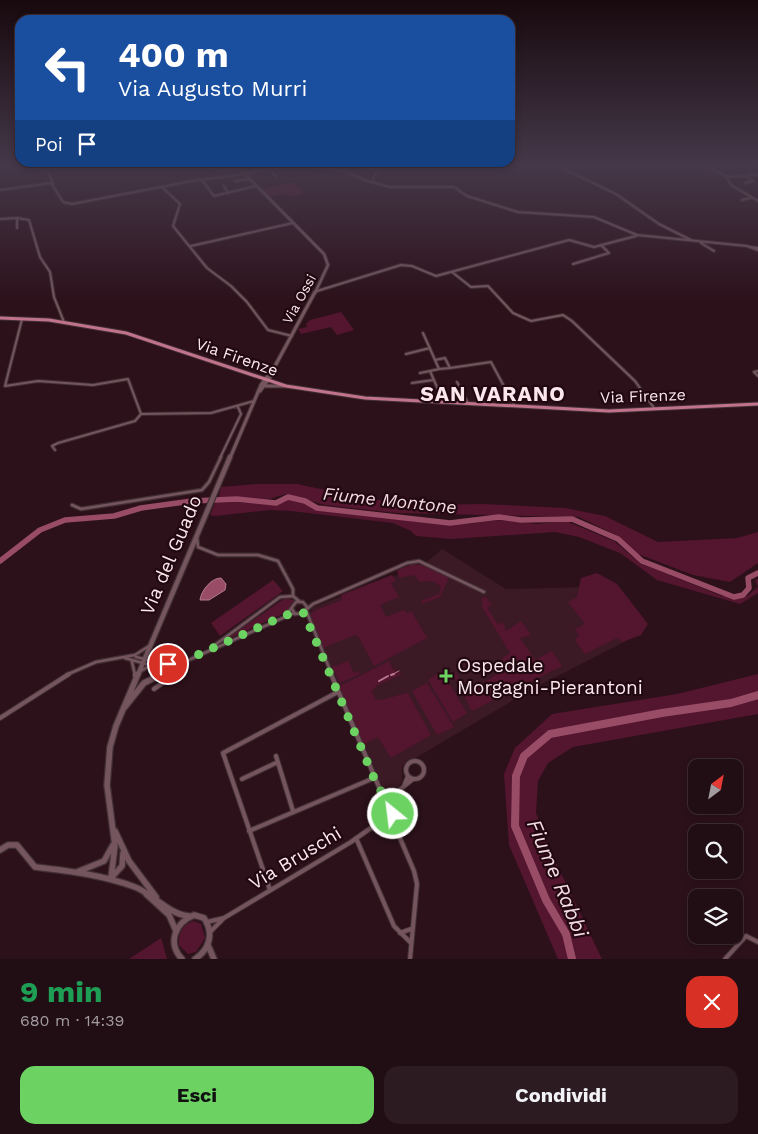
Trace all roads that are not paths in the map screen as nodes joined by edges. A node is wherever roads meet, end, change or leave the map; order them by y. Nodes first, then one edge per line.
1 (178, 212) edge
2 (282, 212) edge
3 (517, 212) edge
4 (641, 212) edge
5 (17, 218) junction
6 (0, 219) edge
7 (293, 223) junction
8 (17, 228) dead end
9 (637, 235) junction
10 (695, 241) junction
11 (700, 242) junction
12 (601, 245) junction
13 (191, 246) junction
14 (758, 249) edge
15 (714, 251) dead end
16 (573, 264) dead end
17 (452, 272) junction
18 (316, 291) junction
19 (0, 318) edge
20 (23, 318) junction
21 (64, 322) junction
22 (423, 333) dead end
23 (292, 336) junction
24 (430, 348) junction
25 (406, 354) dead end
26 (435, 360) junction
27 (450, 368) junction
28 (439, 370) junction
29 (430, 371) junction
30 (758, 371) edge
31 (420, 373) dead end
32 (255, 376) junction
33 (271, 376) junction
34 (758, 376) edge
35 (267, 380) junction
36 (433, 380) junction
37 (457, 382) dead end
38 (412, 383) dead end
39 (263, 386) junction
40 (286, 386) junction
41 (254, 401) junction
42 (443, 401) junction
43 (468, 403) junction
44 (758, 404) edge
45 (514, 405) junction
46 (238, 406) junction
47 (654, 408) junction
48 (141, 414) junction
49 (56, 450) dead end
50 (72, 505) dead end
51 (197, 534) junction
52 (484, 592) dead end
53 (294, 597) junction
54 (298, 602) junction
55 (293, 611) junction
56 (306, 611) junction
57 (148, 646) junction
58 (210, 649) junction
59 (134, 657) junction
60 (123, 658) junction
61 (154, 660) junction
62 (188, 660) junction
63 (131, 661) junction
64 (142, 661) junction
65 (182, 662) junction
66 (162, 664) junction
67 (151, 665) junction
68 (135, 678) junction
69 (154, 689) dead end
70 (338, 692) junction
71 (121, 712) junction
72 (0, 718) edge
73 (276, 756) dead end
74 (278, 762) junction
75 (408, 776) junction
76 (374, 778) junction
77 (242, 779) dead end
78 (413, 779) junction
79 (403, 787) junction
80 (386, 808) junction
81 (294, 811) junction
82 (391, 817) junction
83 (385, 818) junction
84 (378, 821) junction
85 (113, 827) junction
86 (249, 831) junction
87 (114, 838) junction
88 (356, 838) junction
89 (122, 847) junction
90 (0, 850) edge
91 (75, 872) junction
92 (111, 878) junction
93 (140, 890) junction
94 (270, 890) junction
95 (157, 898) junction
96 (189, 916) junction
97 (224, 918) junction
98 (207, 922) junction
99 (411, 929) junction
100 (176, 931) junction
101 (210, 933) junction
102 (400, 933) junction
103 (410, 942) junction
104 (758, 942) edge
105 (208, 945) junction
106 (182, 959) edge
107 (199, 959) edge
108 (214, 959) edge
109 (410, 959) edge
110 (725, 959) edge

1 - 13 street
2 - 7 street, Via Ossi
3 - 9 street
4 - 10 street
5 - 6 street
5 - 8 street
5 - 21 street
7 - 13 street
7 - 18 street, Via Ossi
9 - 10 street
9 - 12 street
10 - 11 street
11 - 14 street
11 - 15 street
12 - 16 street
12 - 17 street
13 - 23 street
17 - 18 street
17 - 47 street
18 - 23 street, Via Ossi
19 - 20 main road, Via Firenze
20 - 21 main road, Via Firenze
20 - 48 street
21 - 32 main road, Via Firenze
22 - 24 street
23 - 33 street, Via Ossi
24 - 25 street
24 - 26 street
26 - 27 street
26 - 28 street
27 - 28 street
27 - 45 street
28 - 29 street
29 - 31 street
29 - 36 street
30 - 34 street
32 - 33 street
32 - 35 main road, Via Firenze
32 - 39 street
33 - 35 street, Via Ossi
33 - 40 street
35 - 39 street, Via del Guado
35 - 40 main road, Via Firenze
36 - 38 street
36 - 42 street
37 - 43 street
39 - 40 street
39 - 41 street, Via del Guado
40 - 42 main road, Via Firenze
41 - 46 street
41 - 51 street, Via del Guado
42 - 43 main road, Via Firenze
43 - 45 main road, Via Firenze
44 - 47 main road, Via Firenze
45 - 47 main road, Via Firenze
46 - 48 street
46 - 50 street, Via del Guado
48 - 49 street
51 - 53 street
51 - 57 street, Via del Guado
52 - 56 street
53 - 54 street
53 - 58 street
54 - 55 street
54 - 56 street
55 - 56 street
55 - 58 street
56 - 70 street
57 - 59 street
57 - 61 street
57 - 64 street, Via del Guado
58 - 62 street
59 - 60 street
59 - 64 street
60 - 63 street
60 - 72 street
61 - 64 street
61 - 66 street
62 - 65 street
62 - 69 street
63 - 64 street
63 - 68 street
64 - 67 street
64 - 68 street, Via del Guado
65 - 66 street
65 - 71 street
66 - 67 street
67 - 68 street
68 - 71 street, Via del Guado
70 - 76 street
70 - 86 street
71 - 85 street, Via del Guado
73 - 74 street
74 - 77 street
74 - 81 street
75 - 78 street
75 - 78 street
75 - 79 street
76 - 80 street
76 - 81 street
78 - 79 street
79 - 80 street
80 - 82 street
80 - 83 street
80 - 84 street
81 - 86 street
82 - 83 street
82 - 99 street
83 - 84 street
84 - 88 street, Via Bruschi
85 - 87 street, Via del Guado
85 - 89 street
86 - 94 street
87 - 91 street
87 - 92 street, Via del Guado
88 - 94 street, Via Bruschi
88 - 102 street
89 - 92 street
89 - 95 street
90 - 91 street
91 - 92 street
92 - 93 street
93 - 95 street
93 - 100 street
94 - 97 street, Via Bruschi
95 - 96 street
96 - 98 street
96 - 100 street
97 - 98 street, Via Bruschi
97 - 101 street, Via Bruschi
98 - 101 street
99 - 102 street
99 - 103 street
100 - 106 street
101 - 105 street
102 - 103 street
103 - 109 street
104 - 110 street
105 - 107 street
105 - 108 street

